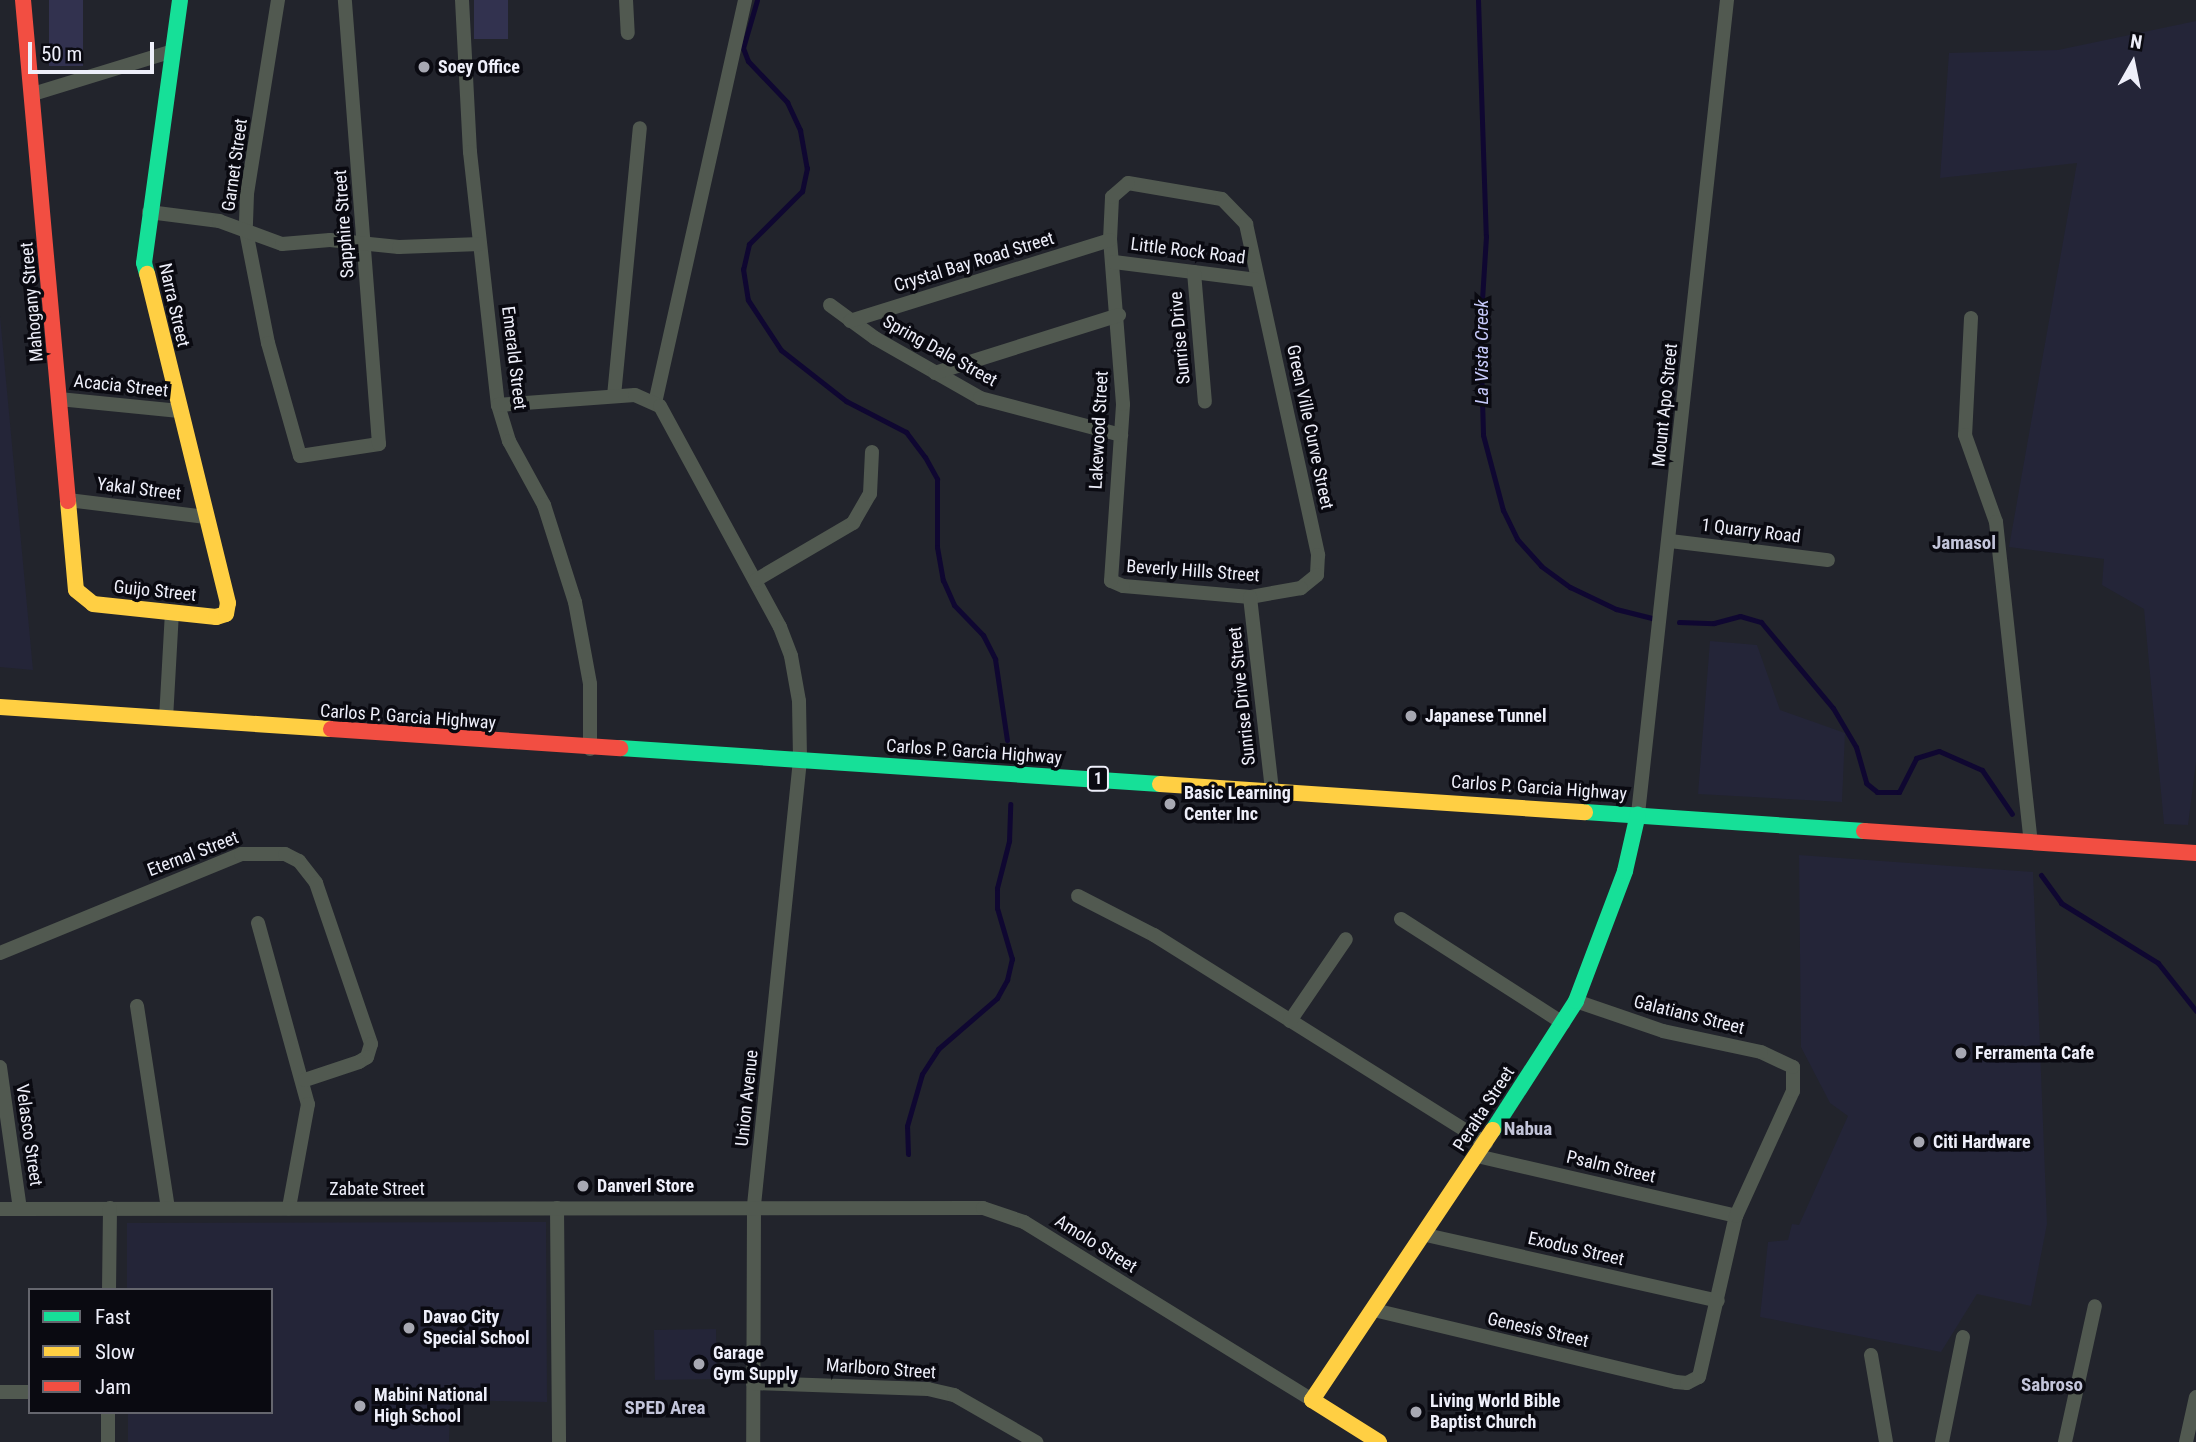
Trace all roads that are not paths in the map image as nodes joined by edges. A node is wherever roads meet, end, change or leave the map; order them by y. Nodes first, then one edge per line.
1 (23, 0) edge
2 (180, 0) edge
3 (278, 0) edge
4 (345, 0) edge
5 (462, 0) edge
6 (626, 0) edge
7 (745, 0) edge
8 (1727, 0) edge
9 (628, 33) dead end
10 (173, 51) junction
11 (33, 94) junction
12 (640, 128) dead end
13 (149, 212) junction
14 (246, 231) junction
15 (1110, 240) junction
16 (365, 243) junction
17 (480, 244) junction
18 (1114, 262) junction
19 (1194, 272) junction
20 (1257, 280) junction
21 (830, 305) dead end
22 (1119, 315) junction
23 (1971, 318) dead end
24 (850, 321) junction
25 (935, 373) junction
26 (614, 396) junction
27 (59, 400) junction
28 (1205, 402) dead end
29 (654, 403) junction
30 (498, 405) junction
31 (179, 411) junction
32 (1121, 435) junction
33 (379, 444) joint
34 (872, 453) dead end
35 (68, 500) junction
36 (206, 517) junction
37 (1670, 541) junction
38 (1828, 560) dead end
39 (756, 580) junction
40 (1111, 581) joint
41 (1312, 582) joint
42 (1251, 597) junction
43 (81, 598) joint
44 (172, 612) junction
45 (226, 614) joint
46 (0, 707) edge
47 (166, 719) junction
48 (590, 748) junction
49 (800, 760) junction
50 (1272, 790) junction
51 (1638, 814) junction
52 (2031, 842) junction
53 (2196, 853) edge
54 (1078, 896) dead end
55 (1401, 919) dead end
56 (258, 923) dead end
57 (1346, 939) dead end
58 (0, 953) edge
59 (1576, 1001) junction
60 (137, 1006) dead end
61 (1290, 1021) junction
62 (1563, 1023) junction
63 (0, 1068) edge
64 (305, 1080) junction
65 (1481, 1149) junction
66 (110, 1208) junction
67 (168, 1208) junction
68 (289, 1208) junction
69 (557, 1208) junction
70 (754, 1208) junction
71 (0, 1209) edge
72 (20, 1209) junction
73 (1736, 1216) junction
74 (1426, 1235) junction
75 (109, 1288) edge
76 (1718, 1301) junction
77 (2095, 1306) dead end
78 (1374, 1310) junction
79 (1963, 1336) dead end
80 (1871, 1355) dead end
81 (753, 1383) junction
82 (0, 1392) edge
83 (28, 1392) edge
84 (2196, 1396) edge
85 (1312, 1400) junction
86 (108, 1414) edge
87 (108, 1442) edge
88 (559, 1442) edge
89 (753, 1442) edge
90 (1036, 1442) edge
91 (1379, 1442) edge
92 (1886, 1442) edge
93 (1942, 1442) edge
94 (2065, 1442) edge
95 (2186, 1442) edge

1 - 11 main road, Mahogany Street
2 - 10 main road, Narra Street
3 - 14 street, Garnet Street
4 - 16 street, Sapphire Street
5 - 17 street, Emerald Street
6 - 9 street
7 - 29 street
8 - 37 street, Mount Apo Street
10 - 11 street
10 - 13 main road, Narra Street
11 - 27 main road, Mahogany Street
12 - 26 street
13 - 14 street
13 - 31 main road, Narra Street
14 - 16 street
14 - 33 street, Garnet Street
15 - 18 street, Lakewood Street
15 - 20 street, Green Ville Curve Street
15 - 24 street, Crystal Bay Road Street
16 - 17 street
16 - 33 street, Sapphire Street
17 - 30 street, Emerald Street
18 - 19 street, Little Rock Road
18 - 22 street, Lakewood Street
19 - 20 street, Little Rock Road
19 - 28 street, Sunrise Drive
20 - 41 street, Green Ville Curve Street
21 - 24 street, Spring Dale Street
22 - 25 street
22 - 32 street, Lakewood Street
23 - 52 street
24 - 25 street, Spring Dale Street
25 - 32 street, Spring Dale Street
26 - 29 street
26 - 30 street
27 - 31 street, Acacia Street
27 - 35 main road, Mahogany Street
29 - 39 street, Union Avenue
30 - 48 street, Emerald Street
31 - 36 main road, Narra Street
32 - 40 street, Lakewood Street
34 - 39 street
35 - 36 street, Yakal Street
35 - 43 main road, Mahogany Street
36 - 45 main road, Narra Street
37 - 38 street, 1 Quarry Road
37 - 51 street, Mount Apo Street
39 - 49 street, Union Avenue
40 - 42 street, Beverly Hills Street
41 - 42 street, Beverly Hills Street
42 - 50 street, Sunrise Drive Street
43 - 44 main road, Guijo Street
44 - 45 main road, Guijo Street
44 - 47 street
46 - 47 main road, Carlos P. Garcia Highway / 1
47 - 48 main road, Carlos P. Garcia Highway / 1
48 - 49 main road, Carlos P. Garcia Highway / 1
49 - 50 main road, Carlos P. Garcia Highway / 1
49 - 70 street, Union Avenue
50 - 51 main road, Carlos P. Garcia Highway / 1
51 - 52 main road, Carlos P. Garcia Highway / 1
51 - 59 main road, Peralta Street
52 - 53 main road, Carlos P. Garcia Highway / 1
54 - 61 street, Psalm Street
55 - 62 street
56 - 64 street
57 - 61 street
58 - 64 street, Eternal Street
59 - 62 main road, Peralta Street
59 - 73 street, Galatians Street
60 - 67 street
61 - 65 street, Psalm Street
62 - 65 main road, Peralta Street
63 - 72 street, Velasco Street
64 - 68 street
65 - 73 street, Psalm Street
65 - 74 main road, Peralta Street
66 - 67 street, Zabate Street
66 - 72 street, Zabate Street
66 - 75 street
67 - 68 street, Zabate Street
68 - 69 street, Zabate Street
69 - 70 street, Zabate Street
69 - 88 street
70 - 81 street, Union Avenue
70 - 85 street, Amolo Street
71 - 72 street, Zabate Street
73 - 76 street
74 - 76 street, Exodus Street
74 - 78 main road, Peralta Street
76 - 78 street, Genesis Street
77 - 94 street
78 - 85 main road, Peralta Street
79 - 93 street
80 - 92 street
81 - 89 street, Union Avenue
81 - 90 street, Marlboro Street
82 - 83 street
84 - 95 street
85 - 91 main road, Amolo Street
86 - 87 street

